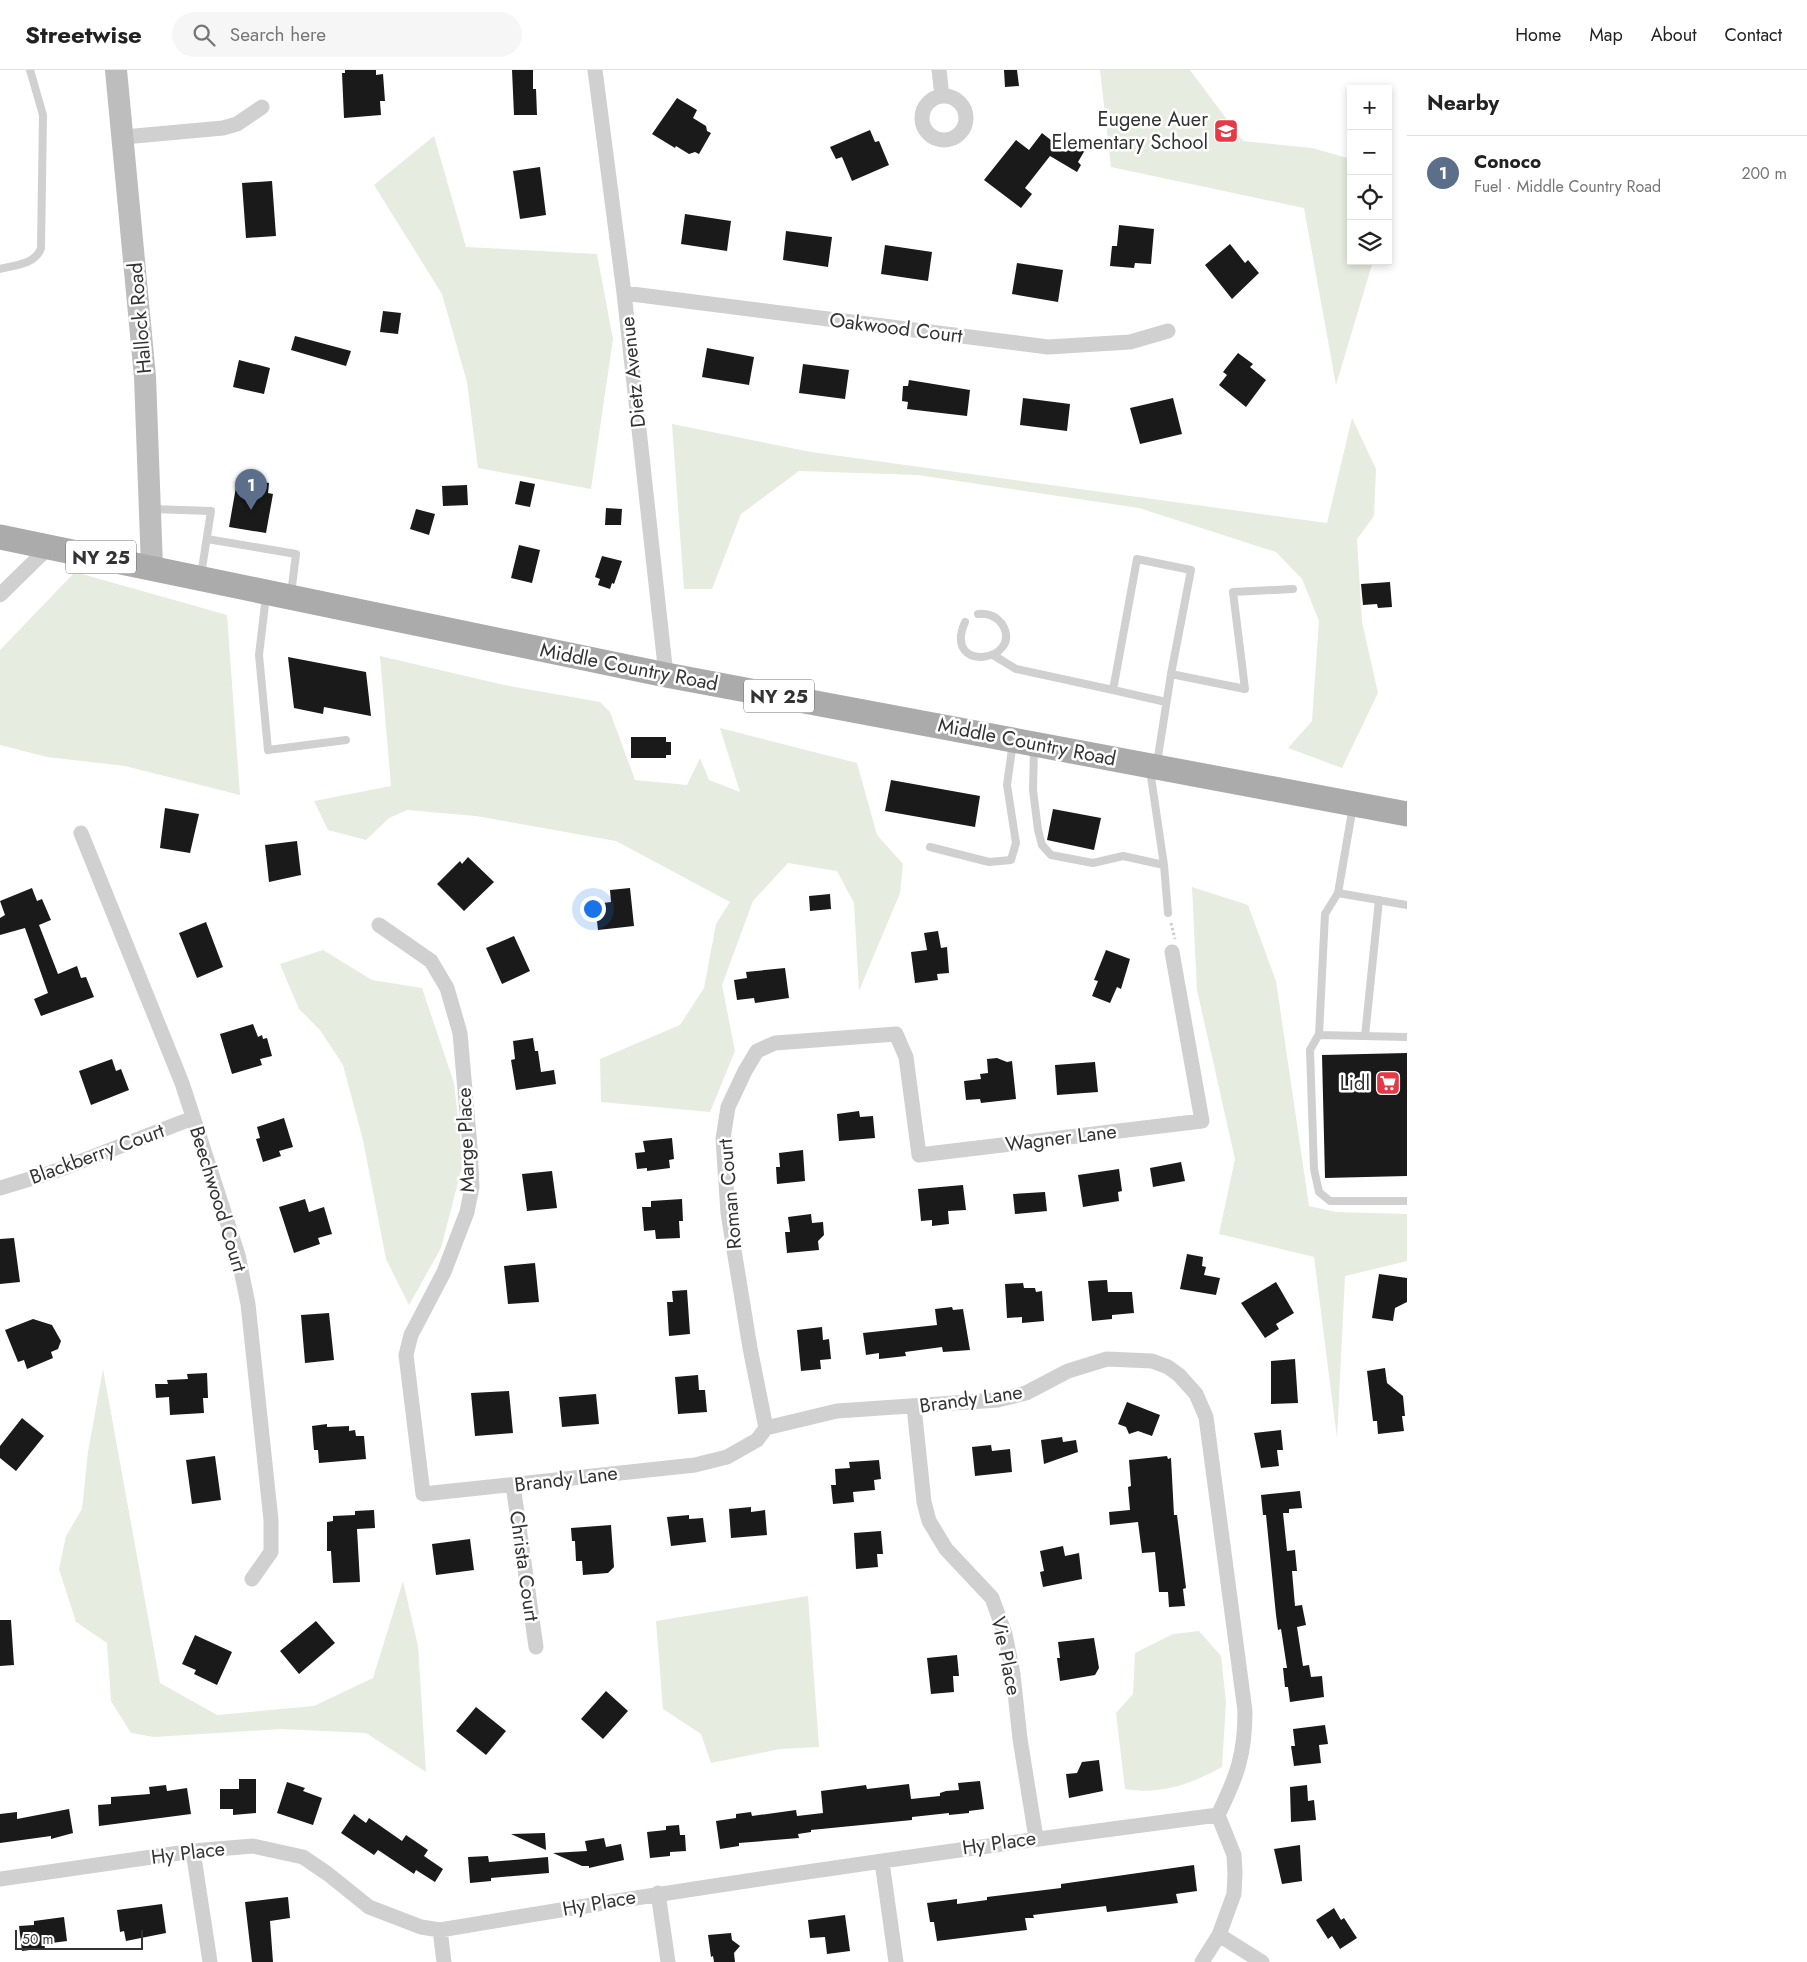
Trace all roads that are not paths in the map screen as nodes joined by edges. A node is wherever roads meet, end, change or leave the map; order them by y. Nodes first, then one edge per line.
1 (30, 70) edge
2 (116, 70) edge
3 (595, 70) edge
4 (939, 70) edge
5 (942, 96) dead end
6 (262, 107) dead end
7 (124, 137) junction
8 (0, 270) edge
9 (624, 293) junction
10 (1168, 330) dead end
11 (150, 509) junction
12 (0, 536) edge
13 (207, 539) junction
14 (50, 546) junction
15 (152, 567) junction
16 (201, 577) junction
17 (1293, 589) dead end
18 (266, 591) junction
19 (0, 595) edge
20 (290, 596) junction
21 (978, 614) dead end
22 (965, 622) dead end
23 (993, 655) junction
24 (1170, 674) junction
25 (666, 675) junction
26 (1112, 690) junction
27 (1166, 702) junction
28 (346, 740) dead end
29 (1024, 742) junction
30 (1153, 766) junction
31 (1353, 804) junction
32 (1407, 814) edge
33 (81, 833) dead end
34 (930, 847) dead end
35 (1164, 865) junction
36 (1338, 893) junction
37 (1379, 900) junction
38 (1407, 905) edge
39 (1168, 913) road end
40 (379, 925) dead end
41 (1172, 952) road end
42 (1319, 1034) junction
43 (1365, 1036) junction
44 (1407, 1037) edge
45 (193, 1118) junction
46 (919, 1155) joint
47 (0, 1188) edge
48 (1407, 1201) edge
49 (914, 1407) junction
50 (766, 1428) junction
51 (512, 1485) junction
52 (423, 1494) joint
53 (252, 1579) dead end
54 (536, 1647) dead end
55 (1218, 1815) junction
56 (1036, 1838) junction
57 (194, 1851) junction
58 (882, 1862) junction
59 (0, 1879) edge
60 (658, 1893) junction
61 (440, 1930) junction
62 (1219, 1935) junction
63 (210, 1962) edge
64 (444, 1962) edge
65 (668, 1962) edge
66 (896, 1962) edge
67 (1202, 1962) edge
68 (1262, 1962) edge

1 - 8 lane
2 - 7 street, Hallock Road
3 - 9 street, Dietz Avenue
4 - 5 street
6 - 7 street
7 - 11 street, Hallock Road
9 - 10 street, Oakwood Court
9 - 25 street, Dietz Avenue
11 - 13 lane
11 - 15 street, Hallock Road
12 - 14 main road, Middle Country Road / NY 25
13 - 16 lane
13 - 20 lane
14 - 15 main road, Middle Country Road / NY 25
14 - 19 street
15 - 16 main road, Middle Country Road / NY 25
16 - 18 main road, Middle Country Road / NY 25
17 - 24 lane
18 - 20 main road, Middle Country Road / NY 25
18 - 28 lane
20 - 25 main road, Middle Country Road / NY 25
21 - 23 lane
22 - 23 lane
23 - 26 lane
24 - 26 lane
24 - 27 lane
25 - 29 main road, Middle Country Road / NY 25
26 - 27 lane
27 - 30 lane
29 - 30 main road, Middle Country Road / NY 25
29 - 34 lane
29 - 35 lane
30 - 31 main road, Middle Country Road / NY 25
30 - 35 lane
31 - 32 main road, Middle Country Road / NY 25
31 - 36 lane
33 - 45 street, Beechwood Court
35 - 39 lane
36 - 37 lane
36 - 42 lane
37 - 38 lane
37 - 43 lane
40 - 52 street, Marge Place
41 - 46 street, Wagner Lane
42 - 43 lane
42 - 48 lane
43 - 44 lane
45 - 47 street, Blackberry Court
45 - 53 street, Beechwood Court
46 - 50 street, Roman Court
49 - 50 street, Brandy Lane
49 - 55 street, Brandy Lane
49 - 56 street, Vie Place
50 - 51 street, Brandy Lane
51 - 52 street, Brandy Lane
51 - 54 street, Christa Court
55 - 56 street, Hy Place
55 - 62 street
56 - 58 street, Hy Place
57 - 59 street, Hy Place
57 - 61 street, Hy Place
57 - 63 street
58 - 60 street, Hy Place
58 - 66 street
60 - 61 street, Hy Place
60 - 65 street
61 - 64 street
62 - 67 street
62 - 68 street

